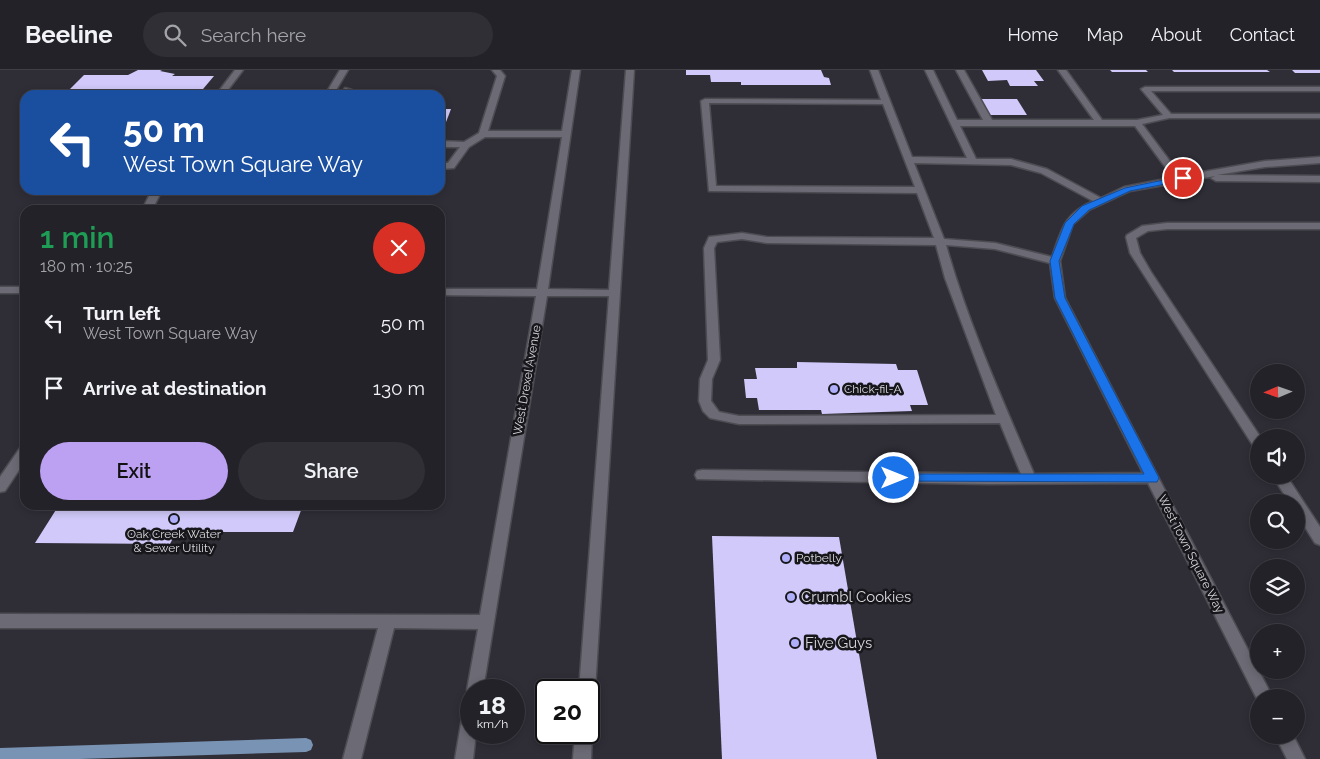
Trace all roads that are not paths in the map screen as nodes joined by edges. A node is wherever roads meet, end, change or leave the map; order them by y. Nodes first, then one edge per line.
1 (239, 70) edge
2 (344, 70) edge
3 (496, 70) edge
4 (576, 70) edge
5 (630, 70) edge
6 (874, 70) edge
7 (929, 70) edge
8 (960, 70) edge
9 (1062, 70) edge
10 (1320, 89) edge
11 (224, 90) edge
12 (332, 90) edge
13 (887, 102) junction
14 (1169, 116) junction
15 (1320, 116) edge
16 (954, 123) junction
17 (989, 123) junction
18 (1100, 123) junction
19 (1137, 123) junction
20 (483, 134) junction
21 (567, 134) junction
22 (445, 144) edge
23 (466, 144) junction
24 (910, 160) junction
25 (972, 160) junction
26 (1320, 160) edge
27 (445, 166) edge
28 (1183, 178) junction
29 (1320, 179) edge
30 (920, 190) junction
31 (1100, 201) junction
32 (1320, 226) edge
33 (940, 241) junction
34 (1054, 261) junction
35 (0, 290) edge
36 (20, 290) edge
37 (445, 292) edge
38 (542, 293) junction
39 (615, 293) junction
40 (1004, 419) junction
41 (1250, 430) edge
42 (20, 458) edge
43 (702, 475) dead end
44 (1153, 478) junction
45 (1030, 479) junction
46 (1285, 484) edge
47 (0, 487) edge
48 (1320, 539) edge
49 (0, 621) edge
50 (388, 621) junction
51 (486, 622) junction
52 (477, 679) edge
53 (588, 679) edge
54 (1260, 689) edge
55 (466, 744) edge
56 (583, 744) edge
57 (1288, 744) edge
58 (352, 759) edge
59 (464, 759) edge
60 (582, 759) edge
61 (1296, 759) edge

1 - 11 street
2 - 12 street
3 - 20 street
4 - 21 street, West Drexel Avenue
5 - 39 street
6 - 13 street
7 - 16 street
8 - 17 street
9 - 18 street
10 - 14 street
13 - 24 street
13 - 30 street
14 - 15 street
14 - 19 street
16 - 17 street
16 - 25 street
17 - 18 street
18 - 19 street
19 - 28 street
20 - 21 street
20 - 23 street
21 - 38 street, West Drexel Avenue
22 - 23 street
23 - 27 street
24 - 25 street
24 - 30 street
25 - 31 street
26 - 28 street
28 - 29 street
28 - 31 street
30 - 33 street
31 - 34 street
32 - 41 street
33 - 34 street
33 - 40 street
33 - 40 street
34 - 44 street, West Town Square Way
35 - 36 street
37 - 38 street
38 - 39 street
38 - 51 street, West Drexel Avenue
39 - 53 street
40 - 45 street
42 - 47 street
43 - 45 street
44 - 45 street
44 - 54 street, West Town Square Way
46 - 48 street
49 - 50 street
50 - 51 street
50 - 58 street
51 - 52 street, West Drexel Avenue
55 - 59 street
56 - 60 street
57 - 61 street

